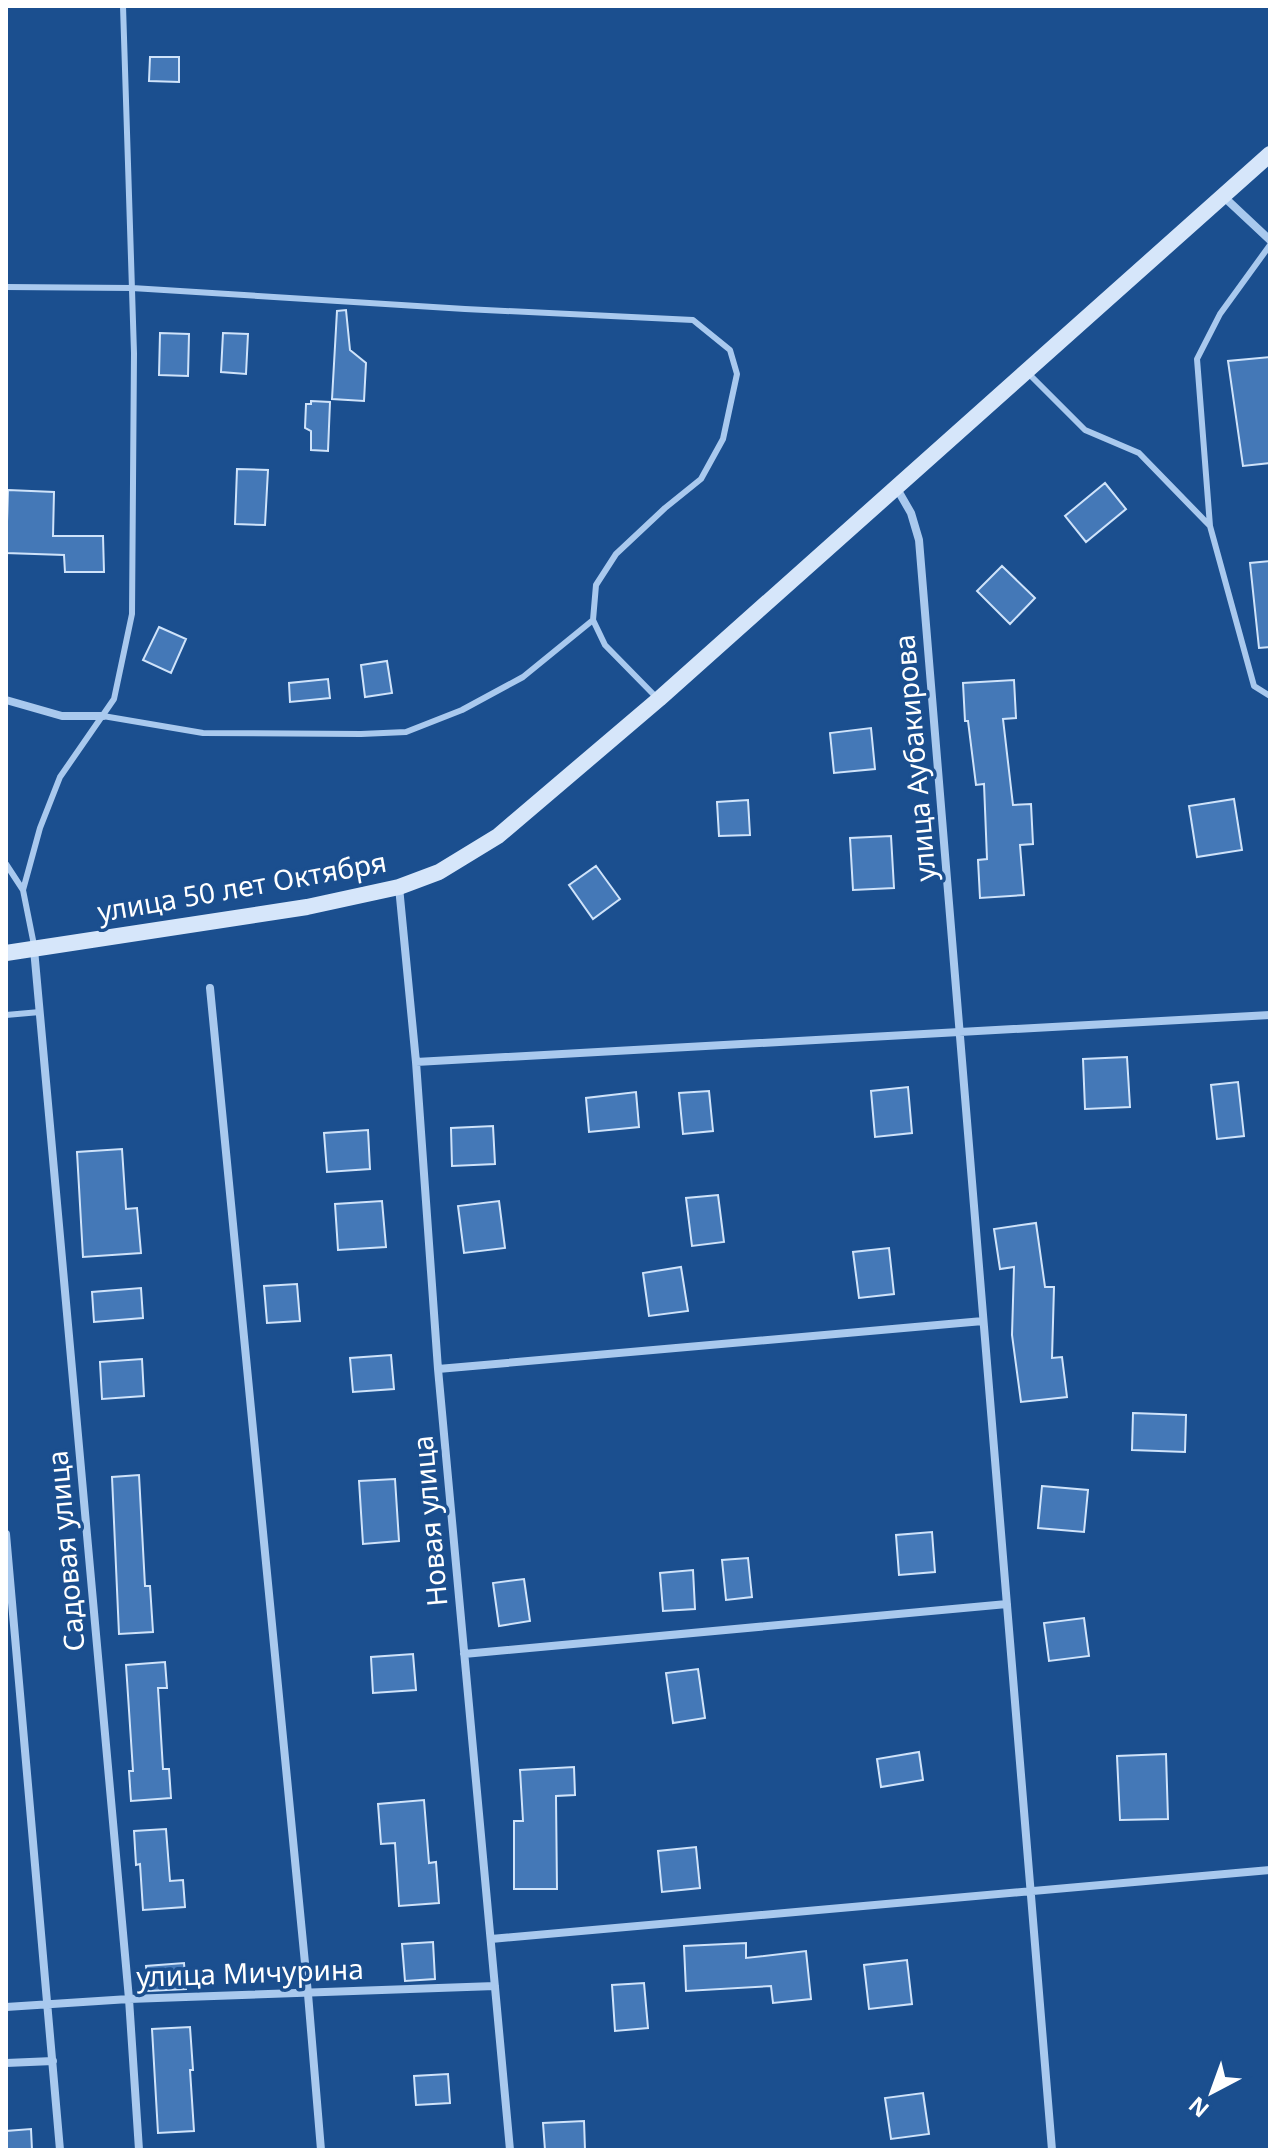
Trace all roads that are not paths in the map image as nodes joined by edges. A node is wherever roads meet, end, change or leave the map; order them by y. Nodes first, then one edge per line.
1 (123, 6) edge
2 (1270, 154) edge
3 (1224, 197) junction
4 (1270, 242) edge
5 (6, 287) edge
6 (132, 288) junction
7 (1026, 372) junction
8 (895, 487) junction
9 (1210, 526) junction
10 (593, 620) junction
11 (1270, 696) edge
12 (659, 699) junction
13 (6, 700) edge
14 (103, 716) junction
15 (6, 864) edge
16 (399, 887) junction
17 (23, 890) junction
18 (34, 949) junction
19 (6, 953) edge
20 (210, 988) dead end
21 (40, 1012) junction
22 (6, 1015) edge
23 (1270, 1015) edge
24 (959, 1031) junction
25 (416, 1062) junction
26 (983, 1321) junction
27 (438, 1369) junction
28 (6, 1534) edge
29 (1007, 1604) junction
30 (464, 1654) junction
31 (1270, 1870) edge
32 (1030, 1891) junction
33 (491, 1939) junction
34 (495, 1986) junction
35 (308, 1994) junction
36 (129, 1999) junction
37 (48, 2006) junction
38 (6, 2007) edge
39 (53, 2061) junction
40 (6, 2063) edge
41 (60, 2150) edge
42 (139, 2150) edge
43 (321, 2150) edge
44 (510, 2150) edge
45 (1052, 2150) edge

1 - 6 lane
2 - 3 main road, улица 50 лет Октября
3 - 4 street
3 - 7 main road, улица 50 лет Октября
4 - 9 lane
5 - 6 lane
6 - 10 lane
6 - 14 lane
7 - 8 main road, улица 50 лет Октября
7 - 9 lane
8 - 12 main road, улица 50 лет Октября
8 - 24 street, улица Аубакирова
9 - 11 lane
10 - 12 lane
10 - 14 lane
12 - 16 main road, улица 50 лет Октября
13 - 14 street
14 - 17 lane
15 - 17 lane
16 - 18 main road, улица 50 лет Октября
16 - 25 street, Новая улица
17 - 18 lane
18 - 19 main road, улица 50 лет Октября
18 - 21 street, Садовая улица
20 - 35 street
21 - 22 lane
21 - 36 street, Садовая улица
23 - 24 street
24 - 25 street
24 - 26 street, улица Аубакирова
25 - 27 street, Новая улица
26 - 27 street
26 - 29 street, улица Аубакирова
27 - 30 street, Новая улица
28 - 37 street, Садовая улица
29 - 30 street
29 - 32 street, улица Аубакирова
30 - 33 street, Новая улица
31 - 32 street
32 - 33 street
32 - 45 street, улица Аубакирова
33 - 34 street, Новая улица
34 - 35 street, улица Мичурина
34 - 44 street, Новая улица
35 - 36 street, улица Мичурина
35 - 43 street
36 - 37 street, улица Мичурина
36 - 42 street, Садовая улица
37 - 38 street, улица Мичурина
37 - 39 street, Садовая улица
39 - 40 street
39 - 41 street, Садовая улица

